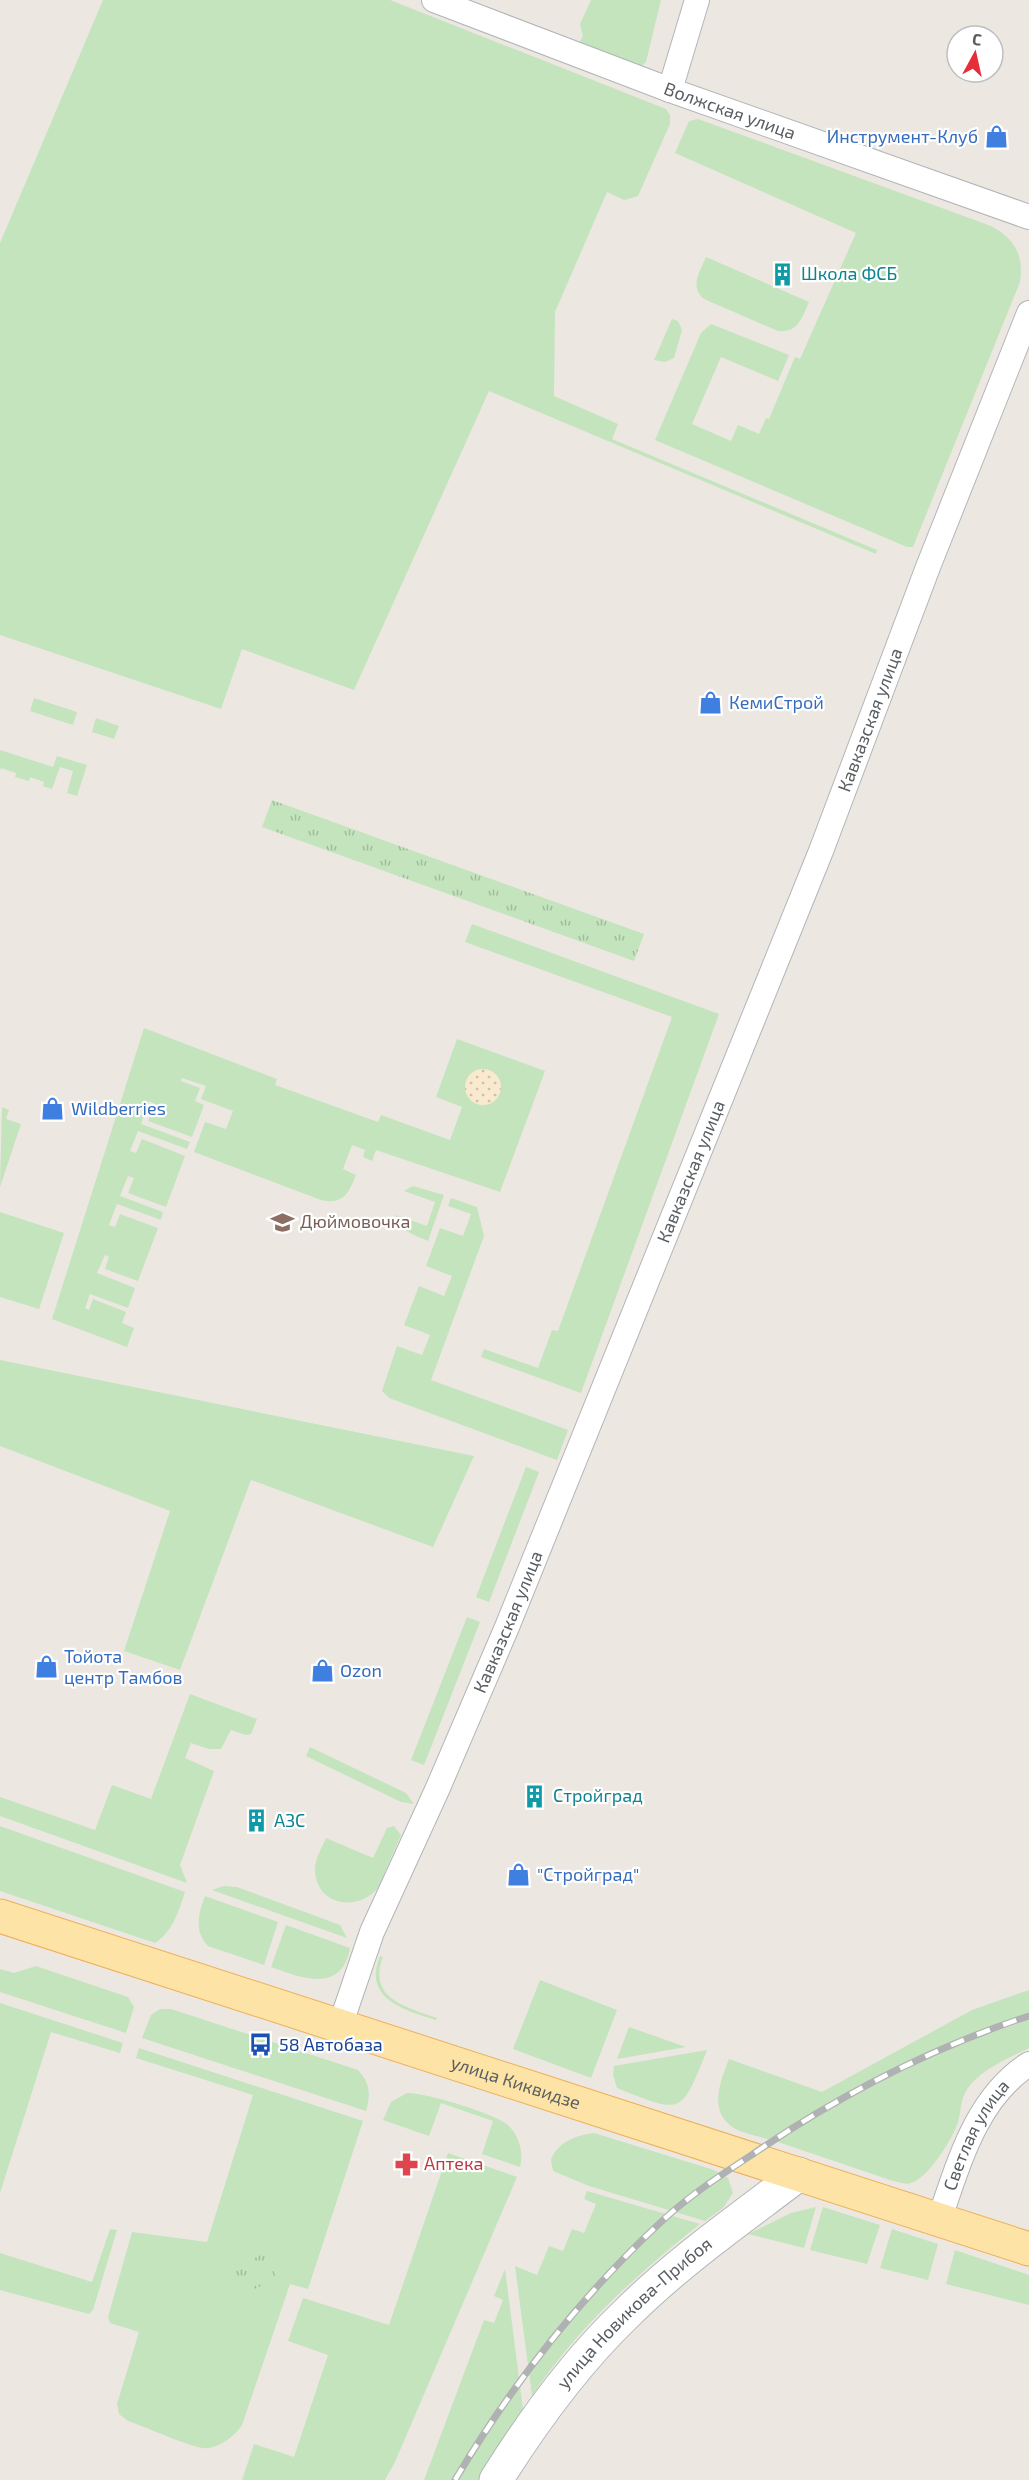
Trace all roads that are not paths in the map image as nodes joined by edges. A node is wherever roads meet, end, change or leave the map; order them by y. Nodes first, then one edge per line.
1 (434, 0) edge
2 (697, 0) edge
3 (670, 90) junction
4 (1029, 217) edge
5 (1029, 313) edge
6 (0, 1917) edge
7 (340, 2026) junction
8 (1029, 2064) edge
9 (799, 2174) junction
10 (939, 2220) junction
11 (1029, 2249) edge
12 (497, 2480) edge

1 - 3 street, Волжская улица
2 - 3 street
3 - 4 street, Волжская улица
5 - 7 street, Кавказская улица
6 - 7 main road, улица Киквидзе
7 - 9 main road, улица Киквидзе
8 - 10 street, Светлая улица
9 - 10 main road, улица Киквидзе
9 - 12 street, улица Новикова-Прибоя
10 - 11 main road, улица Киквидзе

